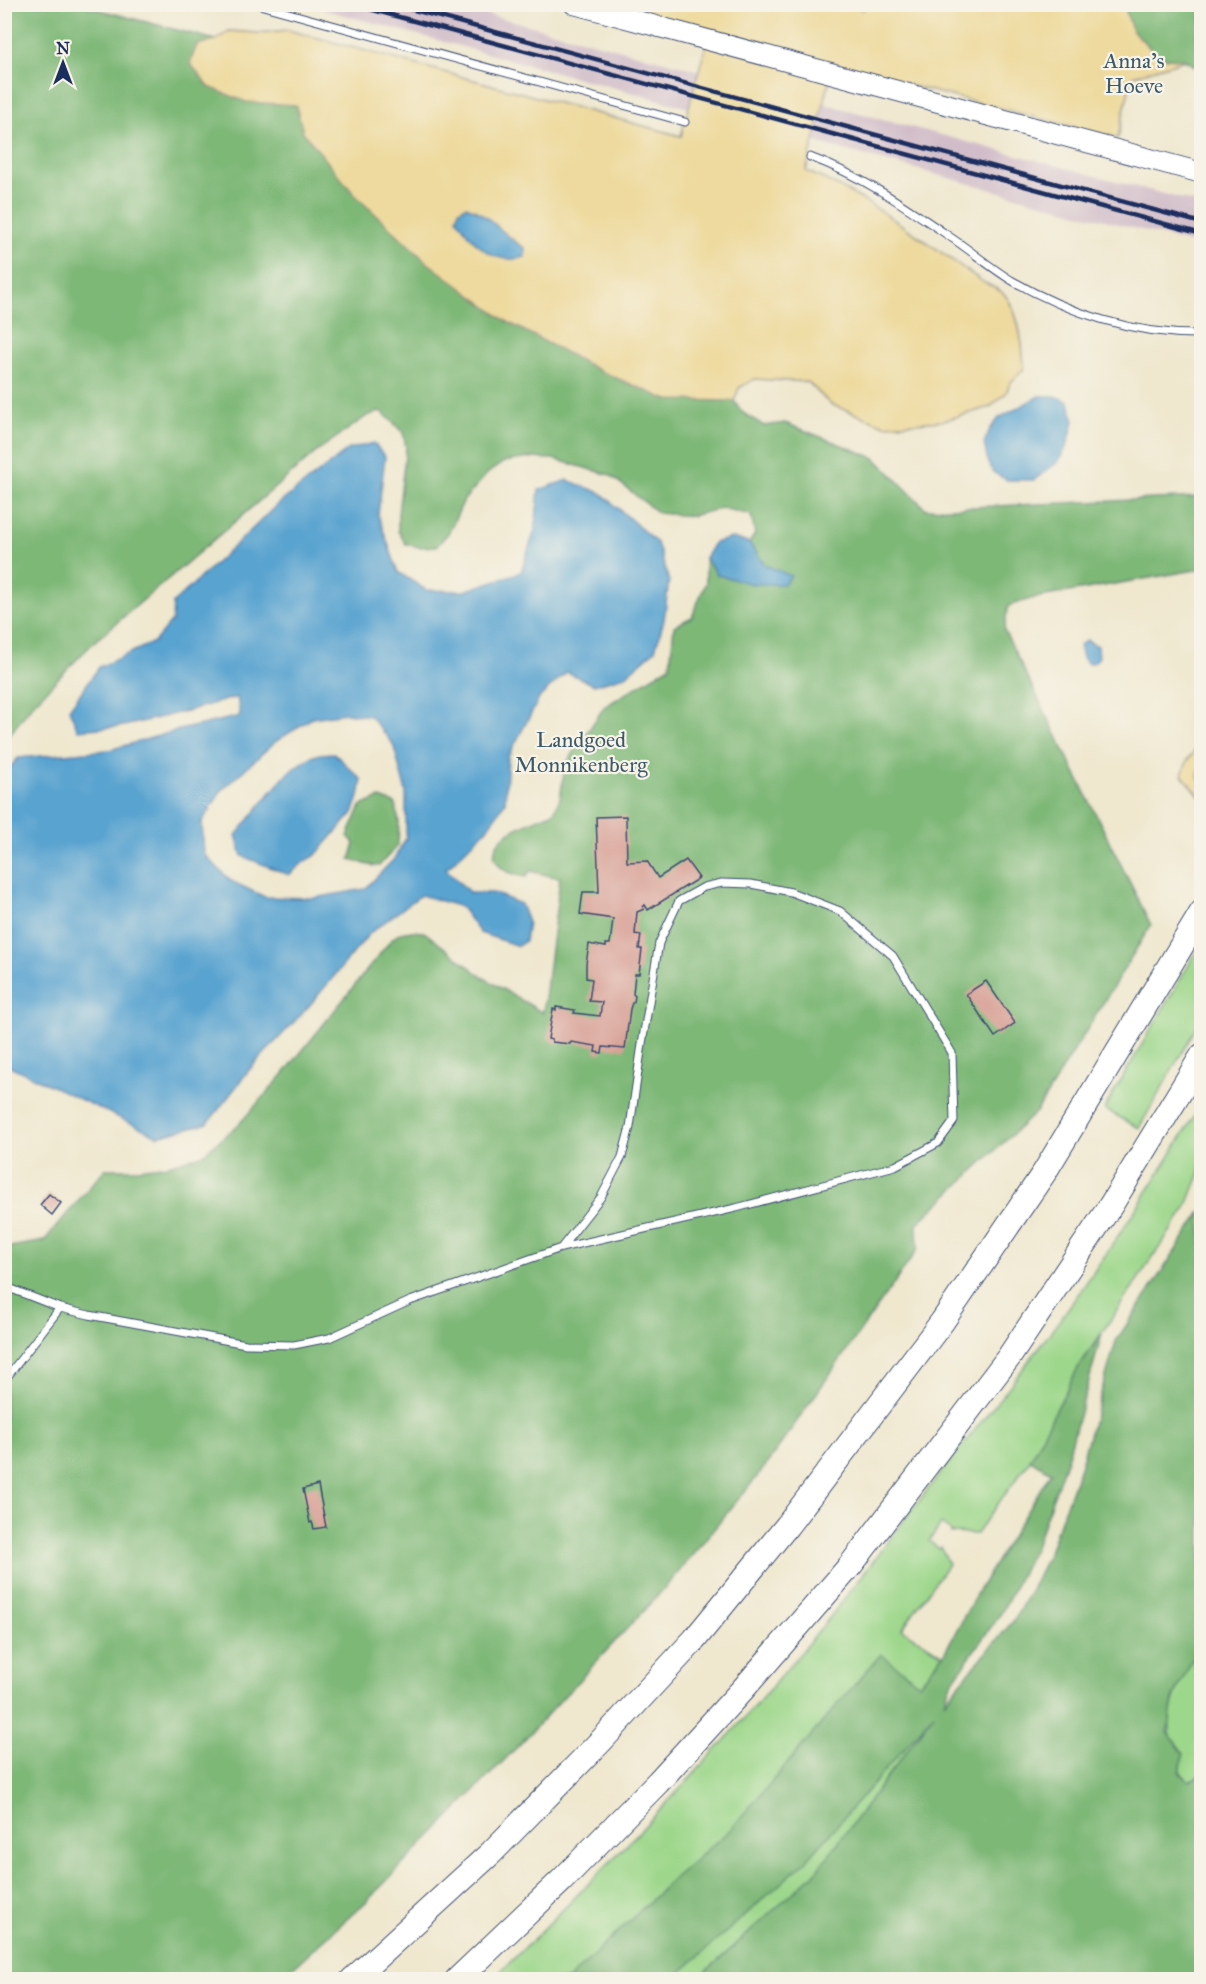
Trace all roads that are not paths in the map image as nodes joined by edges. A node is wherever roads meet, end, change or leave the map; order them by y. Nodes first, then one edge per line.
1 (256, 4) edge
2 (574, 4) edge
3 (685, 122) dead end
4 (810, 157) dead end
5 (1202, 173) edge
6 (1202, 334) edge
7 (1202, 912) edge
8 (1202, 1056) edge
9 (561, 1248) junction
10 (4, 1286) edge
11 (60, 1308) junction
12 (4, 1381) edge
13 (488, 1951) junction
14 (352, 1980) edge
15 (457, 1980) edge
16 (464, 1980) edge

1 - 3 lane
2 - 5 main road
4 - 6 lane
7 - 14 highway
8 - 13 highway
9 - 9 lane
9 - 11 lane
10 - 11 lane
11 - 12 lane
13 - 15 highway
13 - 16 lane

